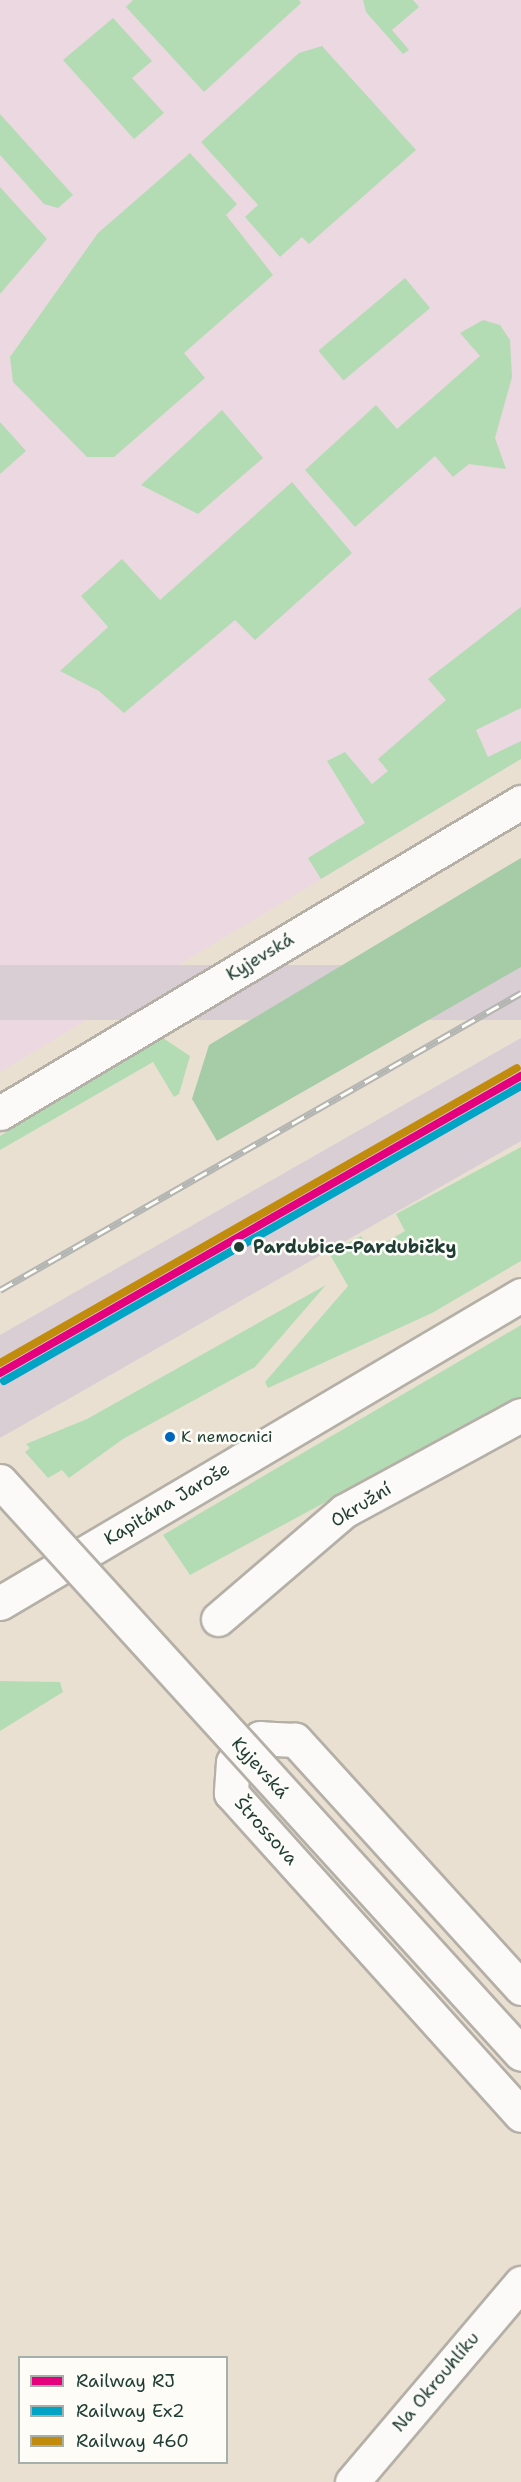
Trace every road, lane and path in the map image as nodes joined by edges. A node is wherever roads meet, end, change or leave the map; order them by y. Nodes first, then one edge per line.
1 (521, 802) edge
2 (0, 1113) edge
3 (521, 1295) edge
4 (521, 1415) edge
5 (0, 1481) edge
6 (0, 1603) edge
7 (218, 1619) dead end
8 (521, 1988) edge
9 (521, 2054) edge
10 (521, 2115) edge
11 (521, 2283) edge
12 (352, 2482) edge

1 - 2 street, Kyjevská
3 - 6 street, Kapitána Jaroše
4 - 7 street, Okružní
5 - 9 street, Kyjevská, bridge
8 - 10 street, Štrossova
11 - 12 street, Na Okrouhlíku

